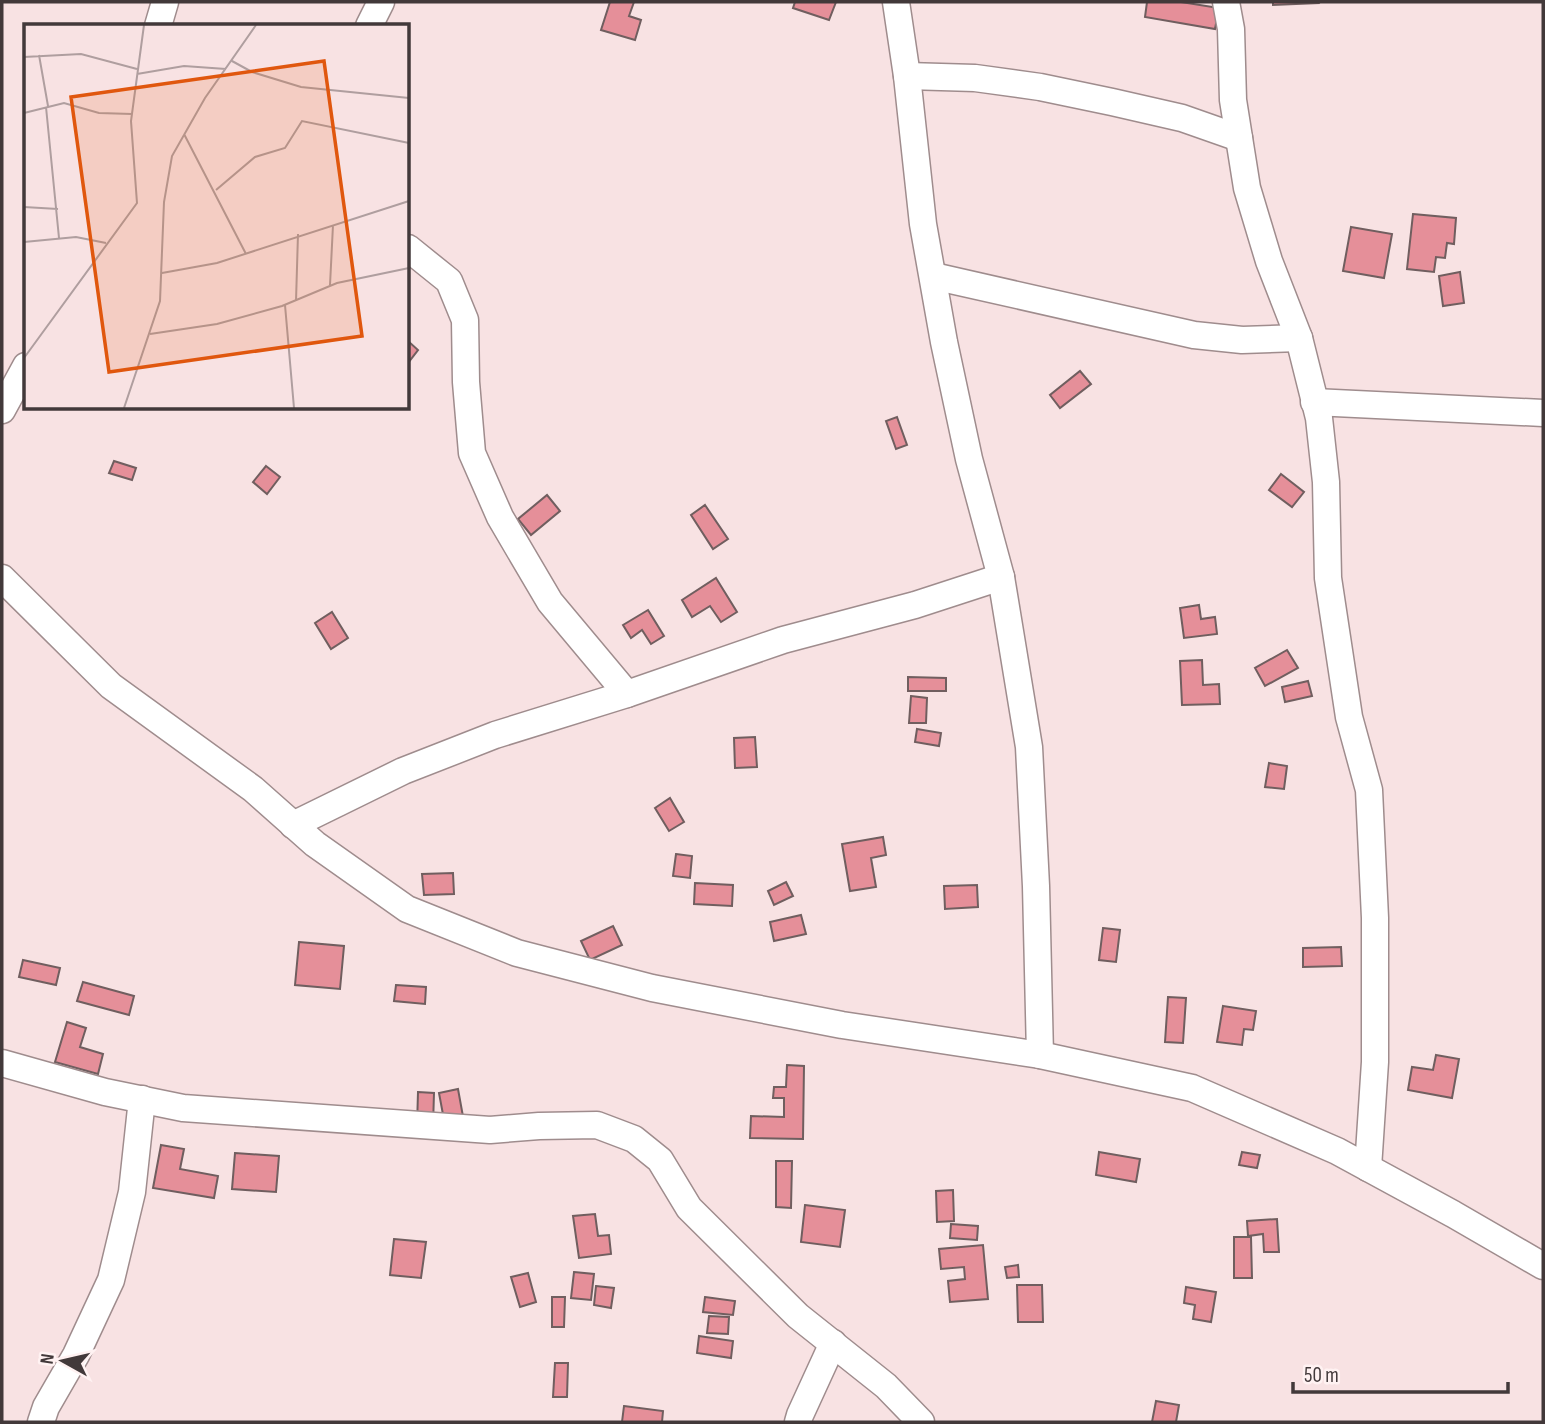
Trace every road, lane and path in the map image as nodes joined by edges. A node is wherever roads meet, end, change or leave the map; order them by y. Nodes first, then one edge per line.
1 (165, 2) edge
2 (381, 2) edge
3 (896, 2) edge
4 (1226, 2) edge
5 (159, 24) edge
6 (370, 24) edge
7 (907, 76) junction
8 (1239, 138) junction
9 (410, 250) edge
10 (933, 276) junction
11 (1299, 338) junction
12 (24, 370) edge
13 (1314, 402) junction
14 (2, 410) edge
15 (1543, 413) edge
16 (2, 578) edge
17 (1001, 578) junction
18 (627, 694) junction
19 (293, 825) junction
20 (1040, 1055) junction
21 (2, 1063) edge
22 (142, 1099) junction
23 (1368, 1168) junction
24 (1543, 1266) edge
25 (833, 1343) junction
26 (41, 1422) edge
27 (798, 1422) edge
28 (922, 1422) edge

1 - 5 street
2 - 6 street
3 - 7 street
4 - 8 street
7 - 8 street
7 - 10 street
8 - 11 street
9 - 18 street
10 - 11 street
10 - 17 street
11 - 13 street
12 - 14 street
13 - 15 street
13 - 23 street
16 - 19 street
17 - 18 street
17 - 20 street
18 - 19 street
19 - 20 street
20 - 23 street
21 - 22 street
22 - 25 street
22 - 26 street
23 - 24 street
25 - 27 street
25 - 28 street

